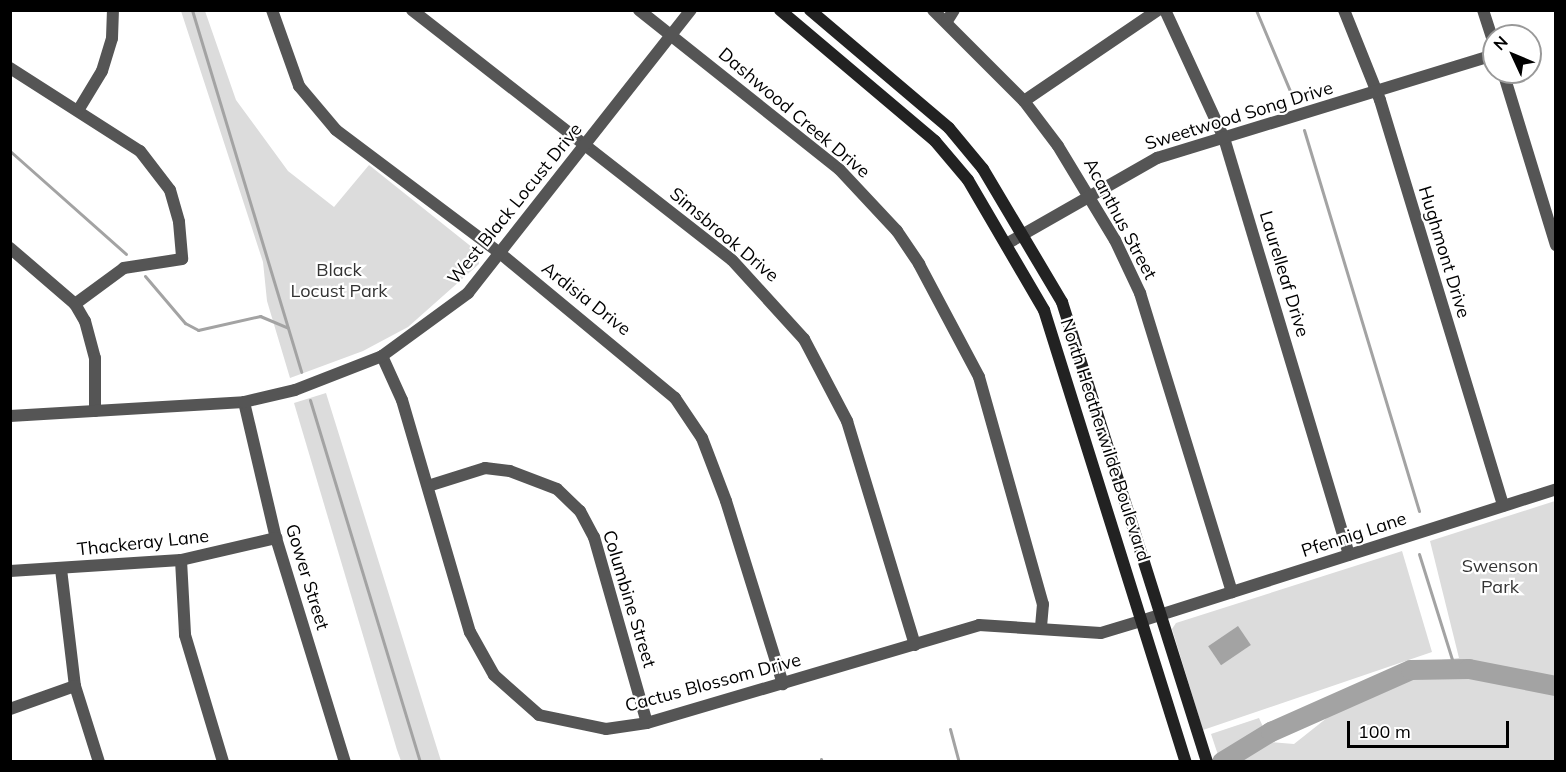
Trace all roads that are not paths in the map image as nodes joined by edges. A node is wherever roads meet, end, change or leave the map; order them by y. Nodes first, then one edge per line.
1 (113, 10) edge
2 (272, 10) edge
3 (412, 10) edge
4 (639, 10) edge
5 (691, 10) edge
6 (780, 10) edge
7 (810, 10) edge
8 (933, 10) edge
9 (954, 10) edge
10 (1158, 10) edge
11 (1165, 10) edge
12 (1344, 10) edge
13 (947, 21) junction
14 (671, 36) junction
15 (1482, 60) edge
16 (10, 68) edge
17 (1507, 84) edge
18 (1377, 92) junction
19 (1024, 101) junction
20 (79, 109) junction
21 (1224, 138) junction
22 (587, 146) junction
23 (1090, 194) junction
24 (1024, 233) junction
25 (1008, 243) junction
26 (1556, 245) edge
27 (10, 248) edge
28 (501, 255) junction
29 (75, 304) junction
30 (382, 356) junction
31 (244, 402) junction
32 (95, 411) junction
33 (10, 416) edge
34 (428, 486) junction
35 (1556, 489) edge
36 (1503, 506) junction
37 (276, 538) junction
38 (1349, 555) junction
39 (181, 560) junction
40 (61, 569) junction
41 (10, 571) edge
42 (1233, 592) junction
43 (1162, 614) junction
44 (1144, 620) junction
45 (1041, 627) junction
46 (915, 645) junction
47 (783, 684) junction
48 (75, 686) junction
49 (10, 709) edge
50 (647, 723) junction
51 (99, 762) edge
52 (223, 762) edge
53 (345, 762) edge
54 (1186, 762) edge
55 (1207, 762) edge

1 - 20 street
2 - 28 street, Ardisia Drive
3 - 22 street, Simsbrook Drive
4 - 14 street, Dashwood Creek Drive
5 - 14 street, West Black Locust Drive
6 - 25 main road, North Heatherwilde Boulevard
7 - 24 main road, North Heatherwilde Boulevard
8 - 13 street, Acanthus Street
9 - 13 street
10 - 19 street
11 - 21 street, Laurelleaf Drive
12 - 18 street, Hughmont Drive
13 - 19 street, Acanthus Street
14 - 22 street, West Black Locust Drive
14 - 45 street, Dashwood Creek Drive
15 - 18 street, Sweetwood Song Drive
16 - 20 street
17 - 26 street
18 - 21 street, Sweetwood Song Drive
18 - 36 street, Hughmont Drive
19 - 23 street, Acanthus Street
20 - 29 street
21 - 23 street, Sweetwood Song Drive
21 - 38 street, Laurelleaf Drive
22 - 28 street, West Black Locust Drive
22 - 46 street, Simsbrook Drive
23 - 24 street, Sweetwood Song Drive
23 - 42 street, Acanthus Street
24 - 25 street, Sweetwood Song Drive
24 - 43 main road, North Heatherwilde Boulevard
25 - 44 main road, North Heatherwilde Boulevard
27 - 29 street
28 - 30 street, West Black Locust Drive
28 - 47 street, Ardisia Drive
29 - 32 street
30 - 31 street, West Black Locust Drive
30 - 34 street, Cactus Blossom Drive
31 - 32 street, West Black Locust Drive
31 - 37 street, Gower Street
32 - 33 street, West Black Locust Drive
34 - 50 street, Cactus Blossom Drive
34 - 50 street, Columbine Street
35 - 36 street, Pfennig Lane
36 - 38 street, Pfennig Lane
37 - 39 street, Thackeray Lane
37 - 53 street, Gower Street
38 - 42 street, Pfennig Lane
39 - 40 street, Thackeray Lane
39 - 52 street
40 - 41 street, Thackeray Lane
40 - 48 street
42 - 43 street, Pfennig Lane
43 - 44 street, Cactus Blossom Drive
43 - 55 main road, North Heatherwilde Boulevard
44 - 45 street, Cactus Blossom Drive
44 - 54 main road, North Heatherwilde Boulevard
45 - 46 street, Cactus Blossom Drive
46 - 47 street, Cactus Blossom Drive
47 - 50 street, Cactus Blossom Drive
48 - 49 street
48 - 51 street

